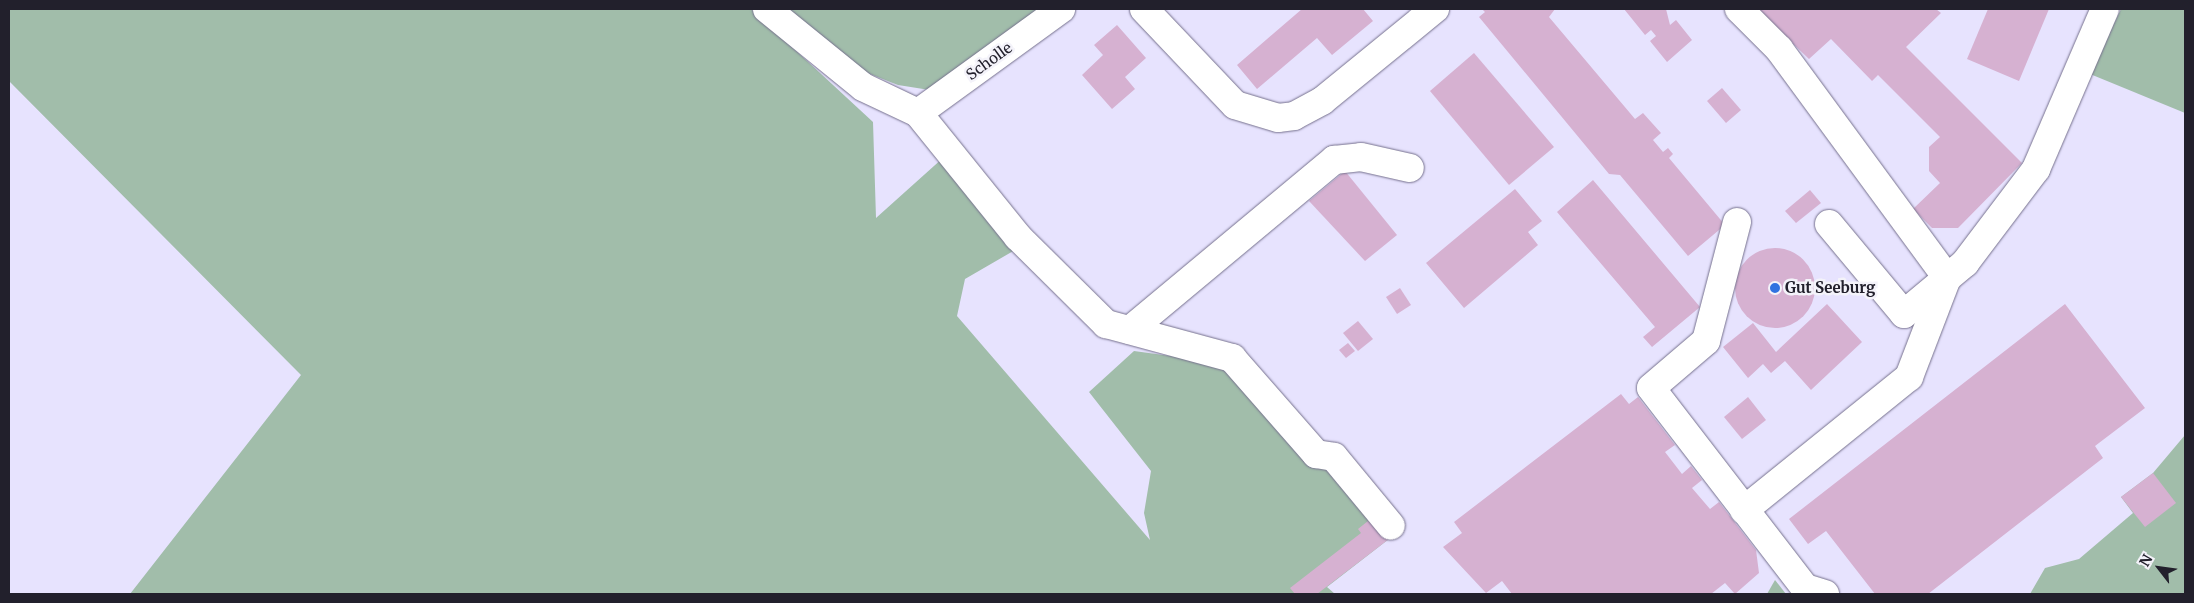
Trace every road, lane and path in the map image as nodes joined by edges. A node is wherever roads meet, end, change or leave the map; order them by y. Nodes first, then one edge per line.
1 (767, 9) edge
2 (1061, 9) edge
3 (1144, 9) edge
4 (1435, 9) edge
5 (1739, 9) edge
6 (2105, 9) edge
7 (918, 113) junction
8 (1410, 168) dead end
9 (1737, 222) dead end
10 (1829, 224) dead end
11 (1947, 278) junction
12 (1130, 330) junction
13 (1744, 510) junction
14 (1391, 526) dead end
15 (1825, 594) edge

1 - 7 lane
2 - 7 lane, Scholle
3 - 4 lane
5 - 11 lane
6 - 11 lane
7 - 12 lane
8 - 12 lane
9 - 13 lane
10 - 11 lane
11 - 13 lane
12 - 14 lane
13 - 15 lane

